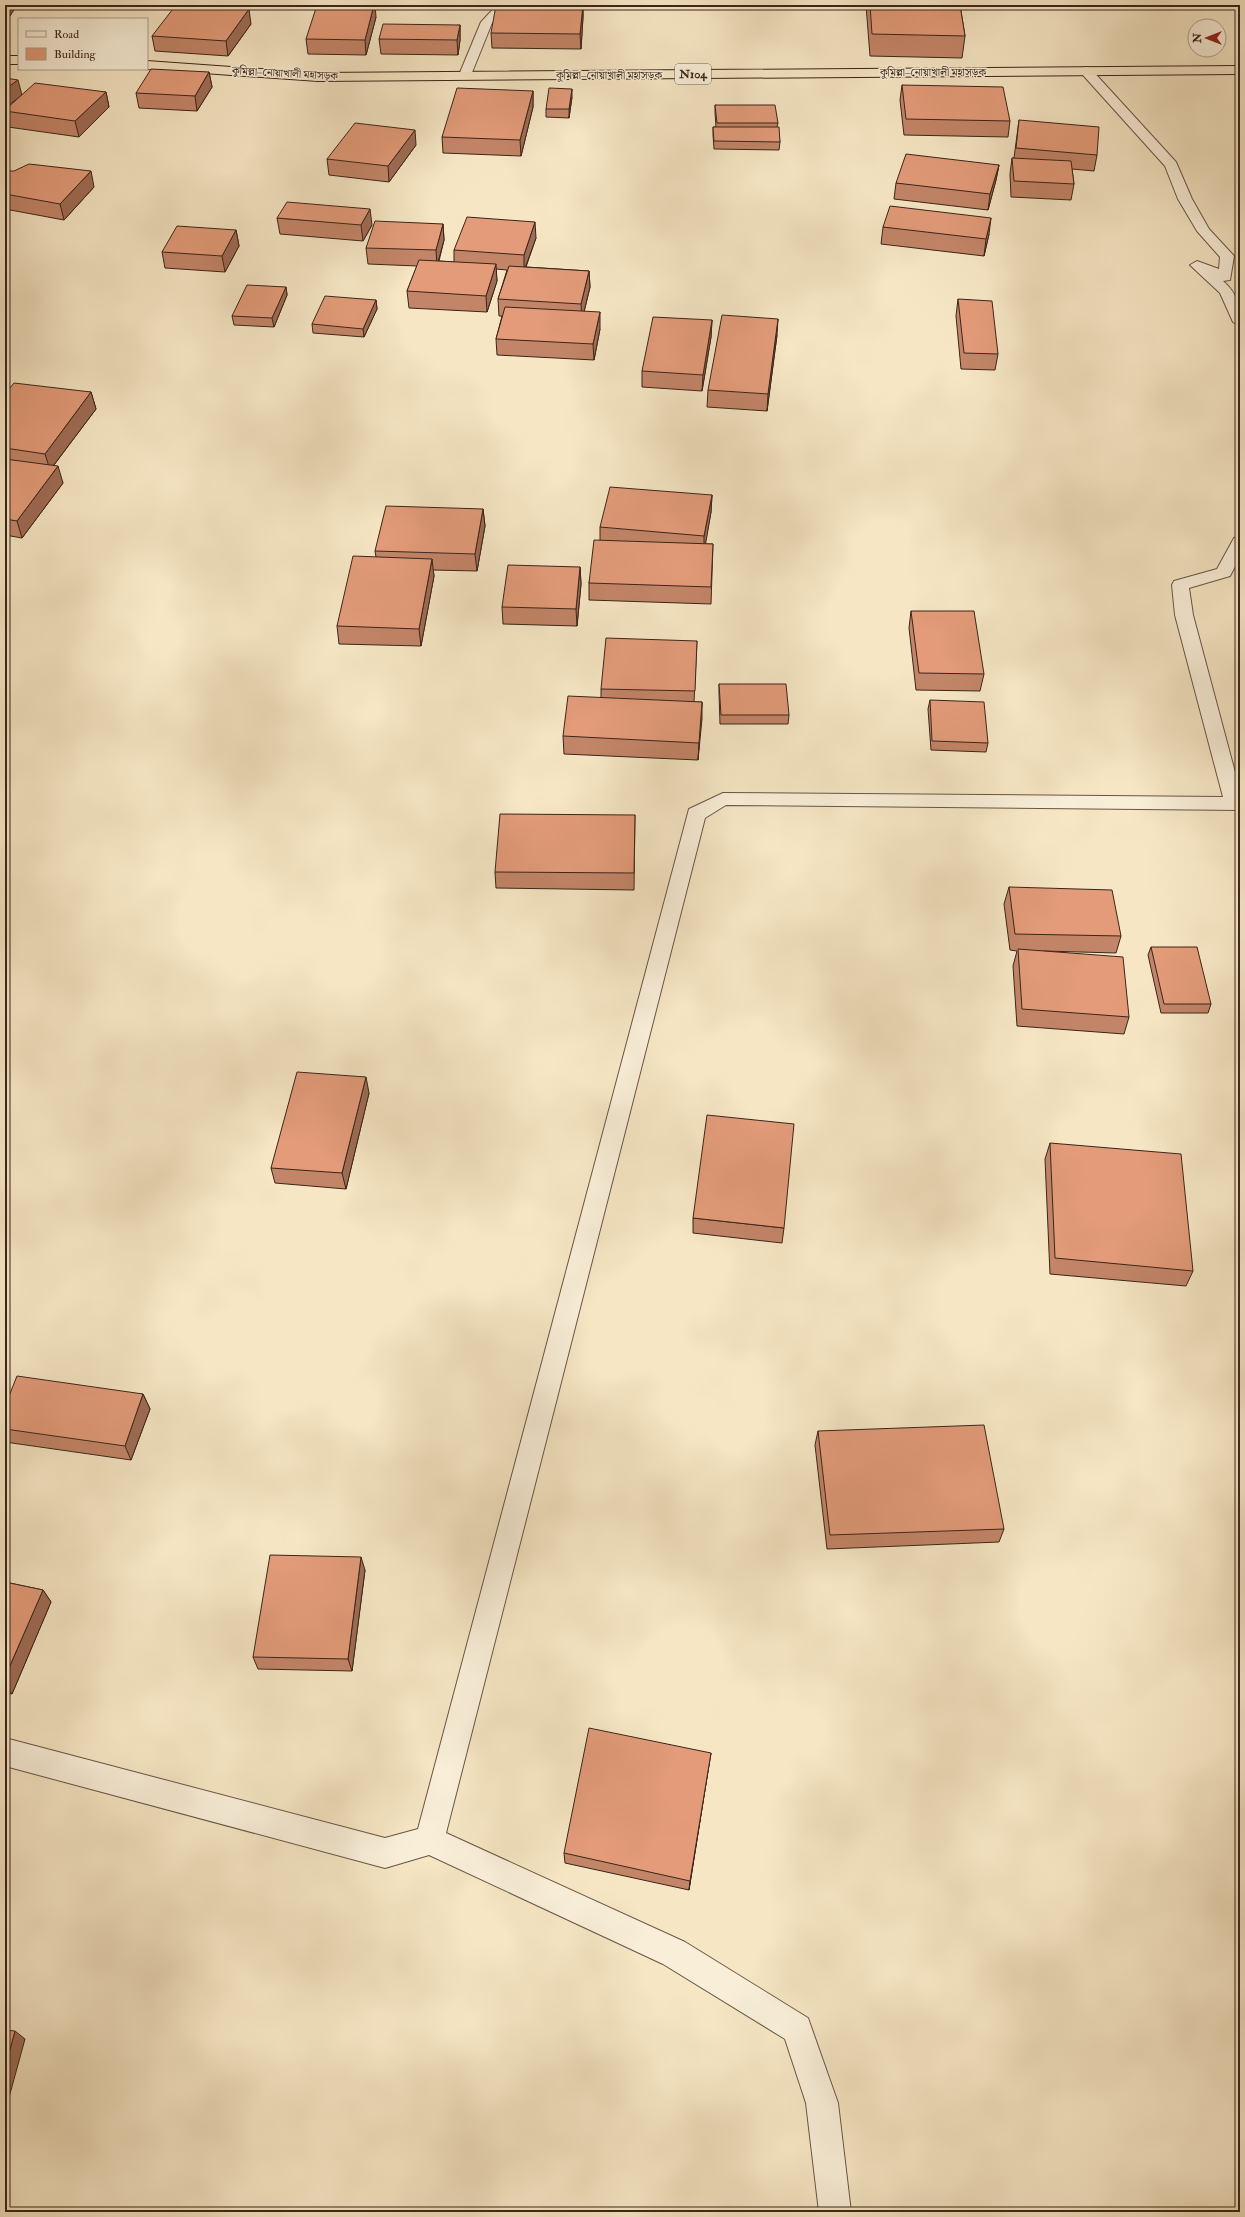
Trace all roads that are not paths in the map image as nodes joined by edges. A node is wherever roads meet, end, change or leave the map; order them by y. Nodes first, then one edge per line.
1 (503, 5) edge
2 (5, 60) edge
3 (18, 60) edge
4 (148, 65) edge
5 (1240, 70) edge
6 (1086, 71) junction
7 (465, 75) junction
8 (1240, 322) edge
9 (1240, 541) edge
10 (1237, 804) edge
11 (5, 1752) edge
12 (430, 1840) junction
13 (835, 2212) edge

1 - 7 street
2 - 3 highway
4 - 7 highway, কুমিল্লা–নোয়াখালী মহাসড়ক / N104
5 - 6 highway, কুমিল্লা–নোয়াখালী মহাসড়ক / N104
6 - 7 highway, কুমিল্লা–নোয়াখালী মহাসড়ক / N104
6 - 8 street
9 - 10 street
10 - 12 street
11 - 12 street
12 - 13 street

